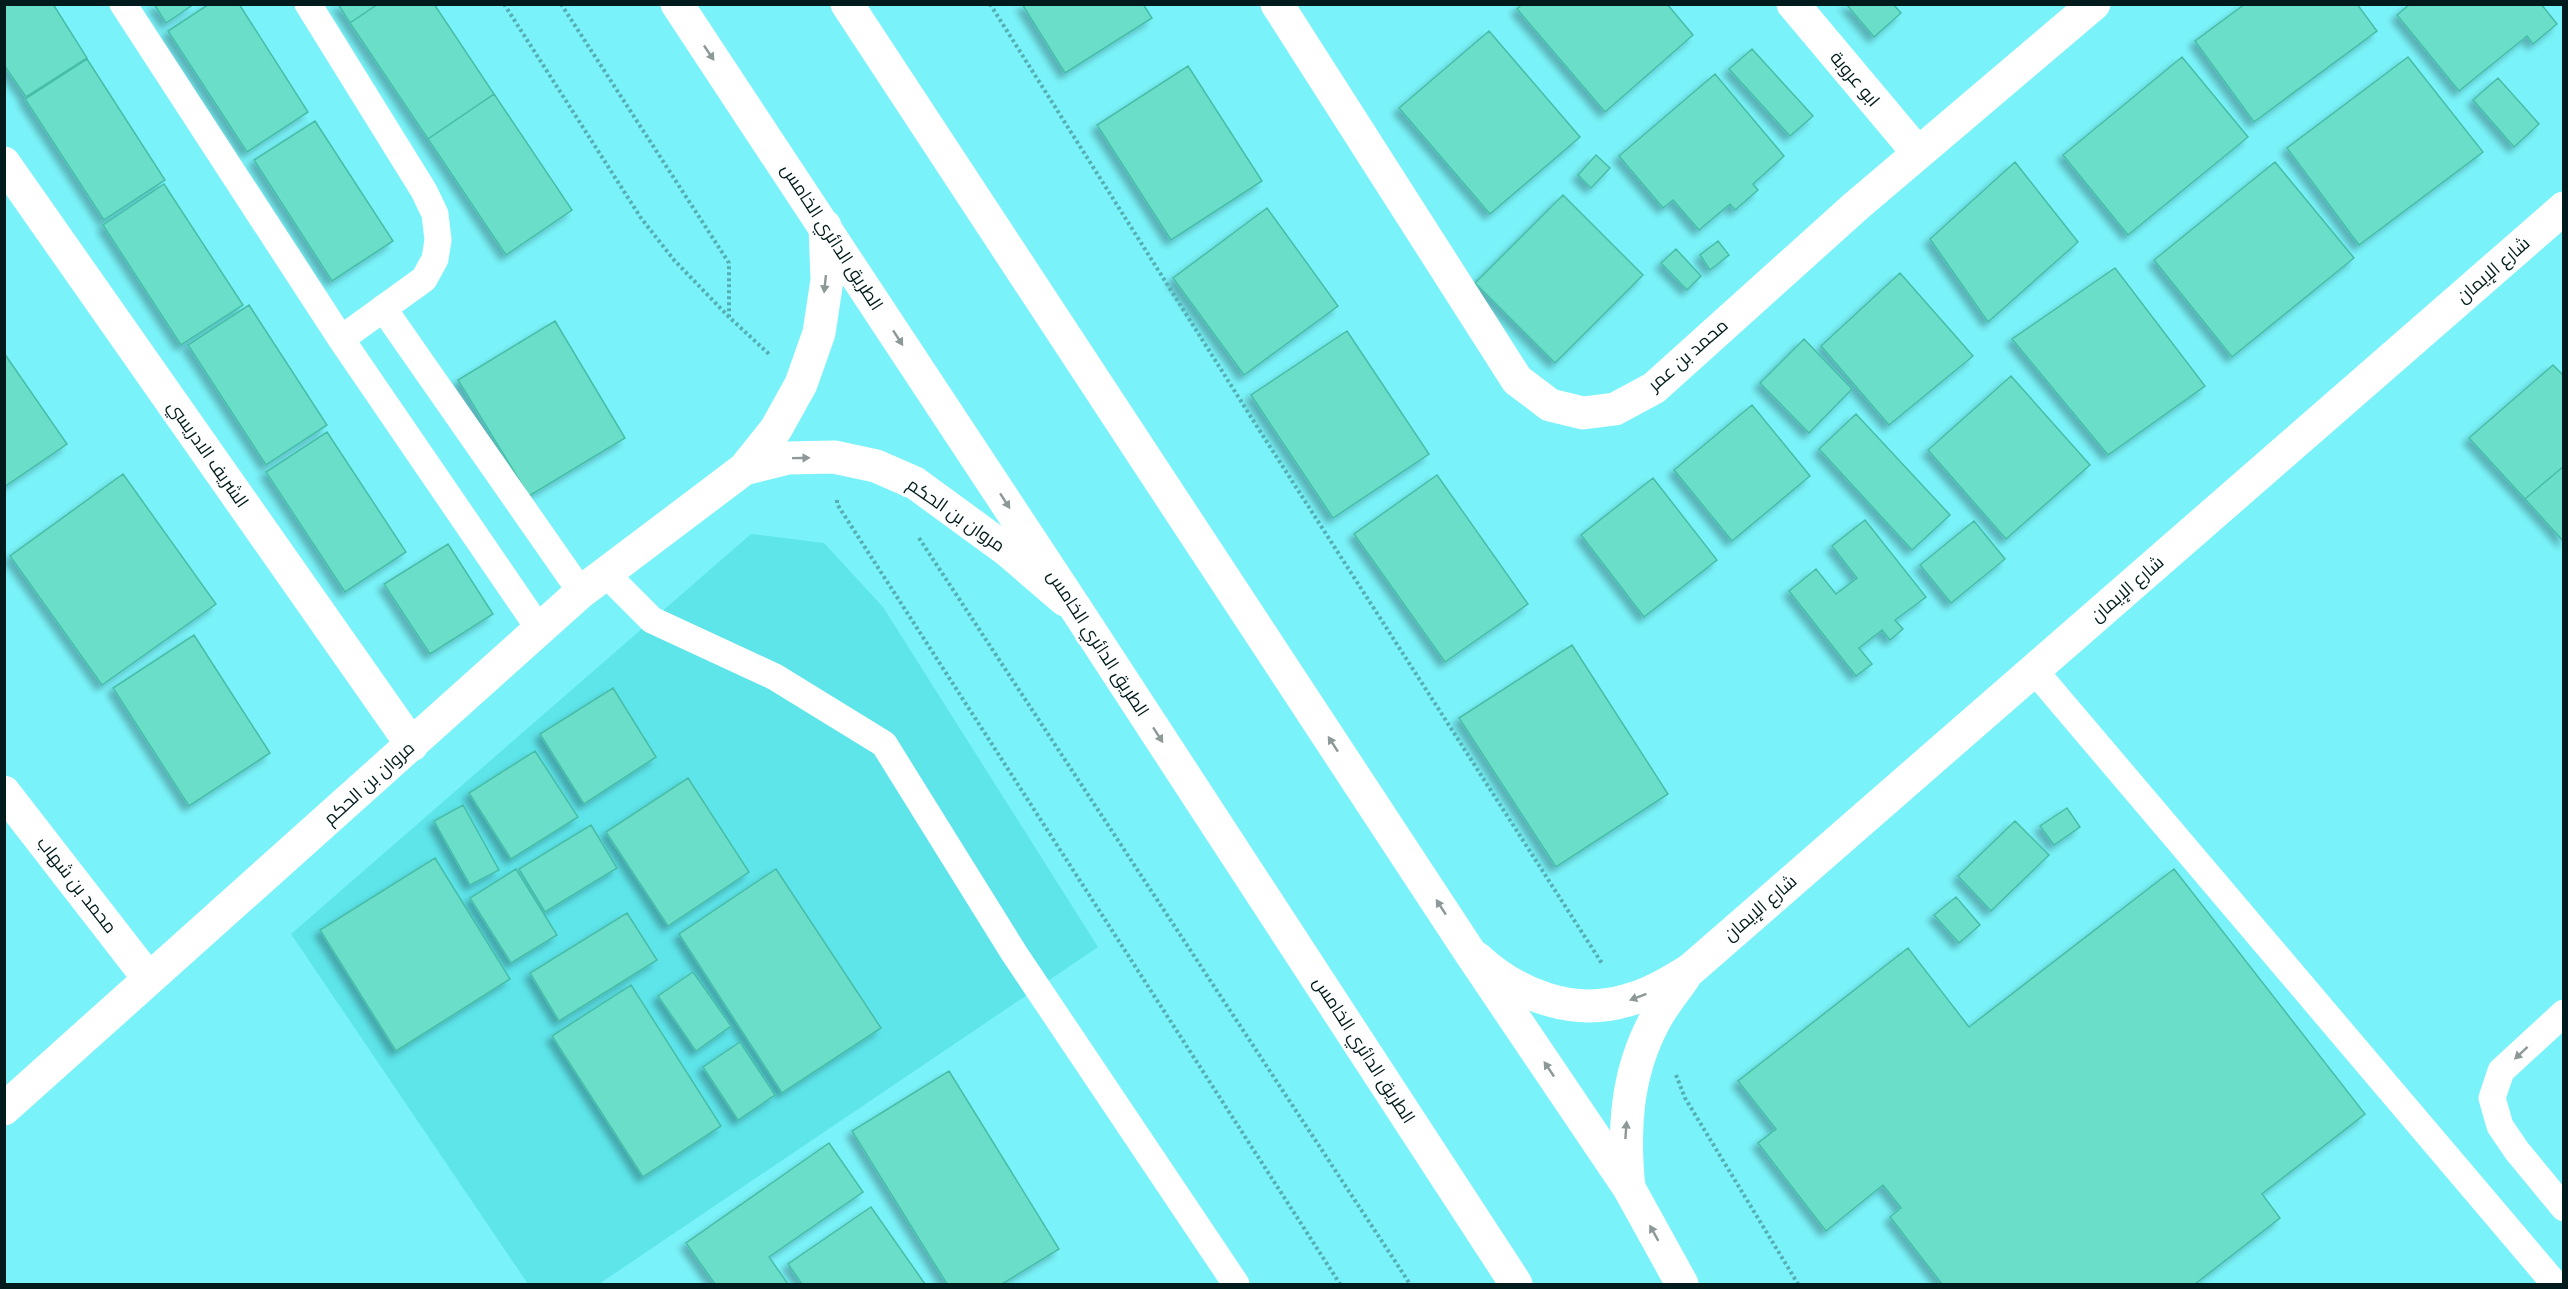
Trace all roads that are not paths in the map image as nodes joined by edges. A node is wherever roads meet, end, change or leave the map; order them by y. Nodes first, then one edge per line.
1 (123, 4) edge
2 (308, 4) edge
3 (677, 4) edge
4 (847, 4) edge
5 (1277, 4) edge
6 (1793, 4) edge
7 (2094, 4) edge
8 (1918, 153) junction
9 (4, 163) edge
10 (2564, 208) edge
11 (825, 226) junction
12 (383, 308) junction
13 (341, 339) junction
14 (744, 470) junction
15 (593, 582) junction
16 (1078, 612) junction
17 (540, 630) junction
18 (2034, 670) junction
19 (412, 745) junction
20 (4, 792) edge
21 (1469, 951) junction
22 (1690, 970) junction
23 (149, 979) junction
24 (2564, 1013) edge
25 (5, 1108) edge
26 (1629, 1188) junction
27 (2564, 1208) edge
28 (2564, 1277) edge
29 (1236, 1284) edge
30 (1516, 1284) edge
31 (1682, 1284) edge
32 (2555, 1284) edge

1 - 13 lane
2 - 12 lane
3 -> 11 street, الطريق الدائري الخامس
21 -> 4 street
5 - 8 street, محمد بن عمر
6 - 8 street, ابو عروبة
7 - 8 street, محمد بن عمر
9 - 19 street, الشريف الادريسي
10 - 18 street, شارع الإيمان
11 -> 14 street, مروان بن الحكم
11 -> 16 street, الطريق الدائري الخامس
12 - 13 lane
12 - 15 lane
13 - 17 lane
14 - 15 street, مروان بن الحكم
14 -> 16 street, مروان بن الحكم
15 - 17 street, مروان بن الحكم
15 - 29 lane
16 -> 30 street, الطريق الدائري الخامس
17 - 19 street, مروان بن الحكم
18 - 22 street, شارع الإيمان
18 - 32 lane
19 - 23 street, مروان بن الحكم
20 - 23 street, محمد بن شهاب
22 -> 21 street, شارع الإيمان
26 -> 21 street
26 -> 22 street, شارع الإيمان
23 - 25 street, مروان بن الحكم
24 -> 27 lane
31 -> 26 street
28 - 32 lane

